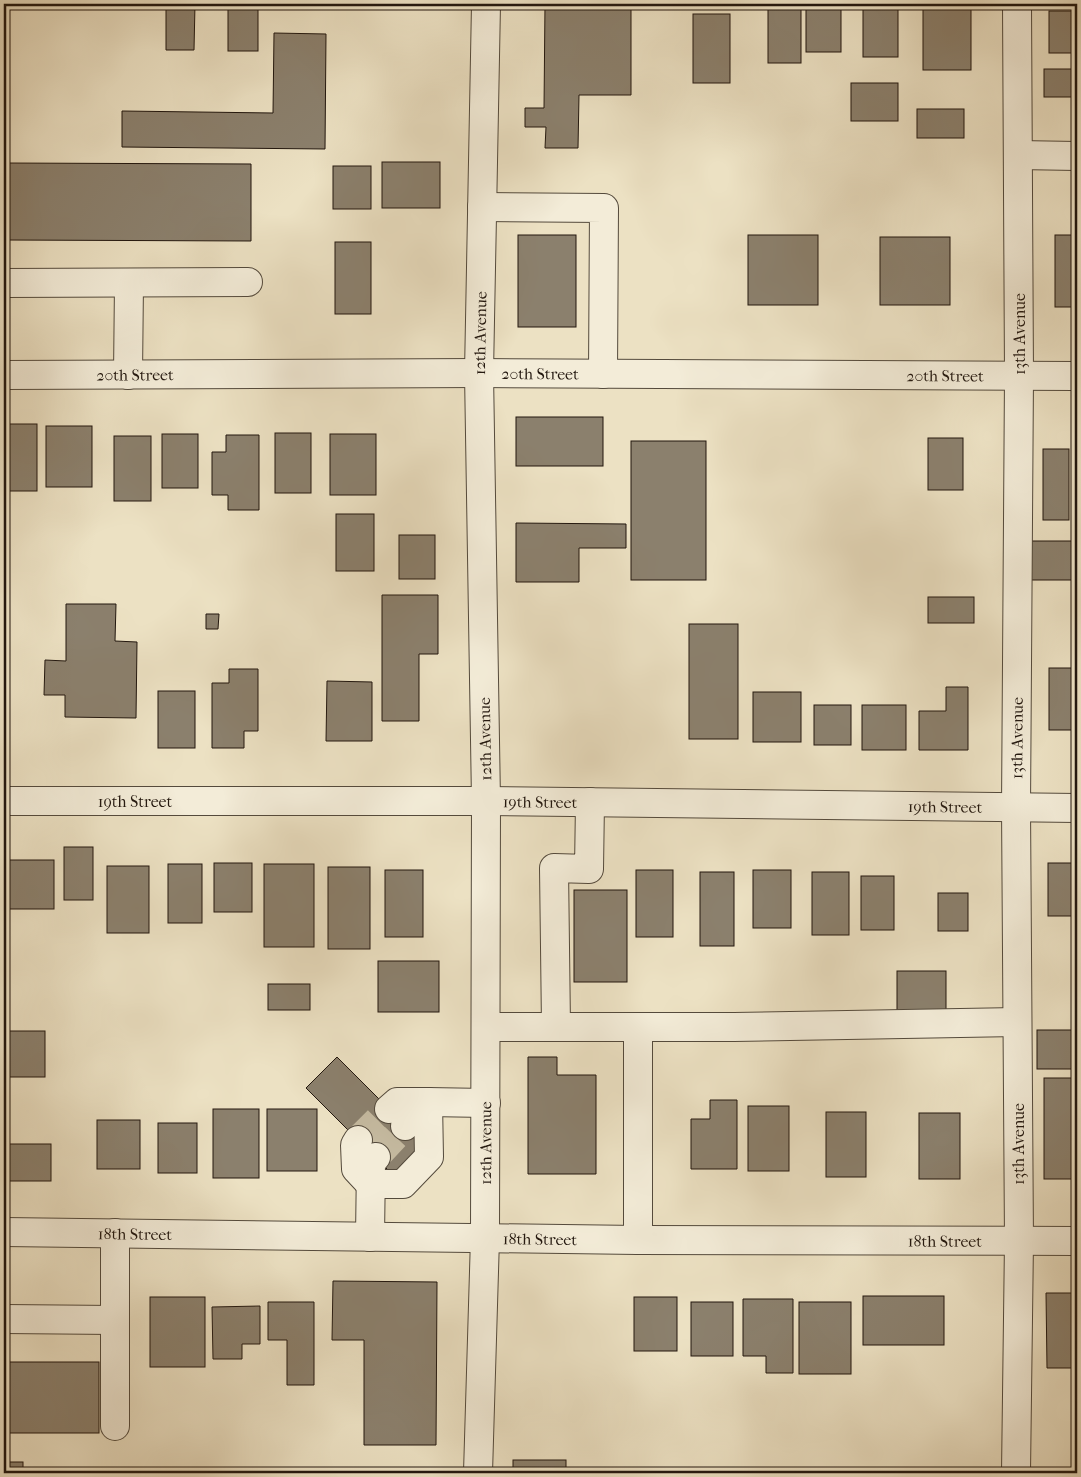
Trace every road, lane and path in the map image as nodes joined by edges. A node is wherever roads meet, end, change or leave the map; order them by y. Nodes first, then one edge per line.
1 (486, 4) edge
2 (1017, 4) edge
3 (1018, 155) junction
4 (1077, 156) edge
5 (482, 207) junction
6 (130, 282) junction
7 (248, 282) dead end
8 (4, 283) edge
9 (479, 373) junction
10 (128, 374) junction
11 (603, 374) junction
12 (4, 375) edge
13 (1019, 376) junction
14 (1077, 376) edge
15 (4, 801) edge
16 (486, 801) junction
17 (590, 802) junction
18 (1016, 807) junction
19 (1077, 808) edge
20 (1017, 1022) junction
21 (556, 1026) junction
22 (486, 1027) junction
23 (638, 1028) junction
24 (428, 1102) junction
25 (486, 1103) junction
26 (397, 1118) tunnel mouth
27 (367, 1149) dead end
28 (370, 1184) junction
29 (4, 1232) edge
30 (115, 1233) junction
31 (370, 1236) junction
32 (486, 1238) junction
33 (638, 1240) junction
34 (1019, 1241) junction
35 (1077, 1241) edge
36 (4, 1319) edge
37 (115, 1320) junction
38 (115, 1426) dead end
39 (478, 1473) edge
40 (1016, 1473) edge

1 - 5 street, 12th Avenue
2 - 3 street, 13th Avenue
3 - 4 street
3 - 13 street, 13th Avenue
5 - 9 street, 12th Avenue
5 - 11 street
6 - 7 street
6 - 8 street
6 - 10 street
9 - 10 street, 20th Street
9 - 11 street, 20th Street
9 - 16 street, 12th Avenue
10 - 12 street, 20th Street
11 - 13 street, 20th Street
13 - 14 street, 20th Street
13 - 18 street, 13th Avenue
15 - 16 street, 19th Street
16 - 17 street, 19th Street
16 - 22 street, 12th Avenue
17 - 18 street, 19th Street
17 - 21 street
18 - 19 street, 19th Street
18 - 20 street, 13th Avenue
20 - 23 street
20 - 34 street, 13th Avenue
21 - 22 street
21 - 23 street
22 - 25 street, 12th Avenue
23 - 33 street
24 - 25 street
24 - 26 street
24 - 28 street
25 - 32 street, 12th Avenue
27 - 28 street
28 - 31 street
29 - 30 street, 18th Street
30 - 31 street, 18th Street
30 - 37 street
31 - 32 street, 18th Street
32 - 33 street, 18th Street
32 - 39 street, 12th Avenue
33 - 34 street, 18th Street
34 - 35 street, 18th Street
34 - 40 street, 13th Avenue
36 - 37 street
37 - 38 street

